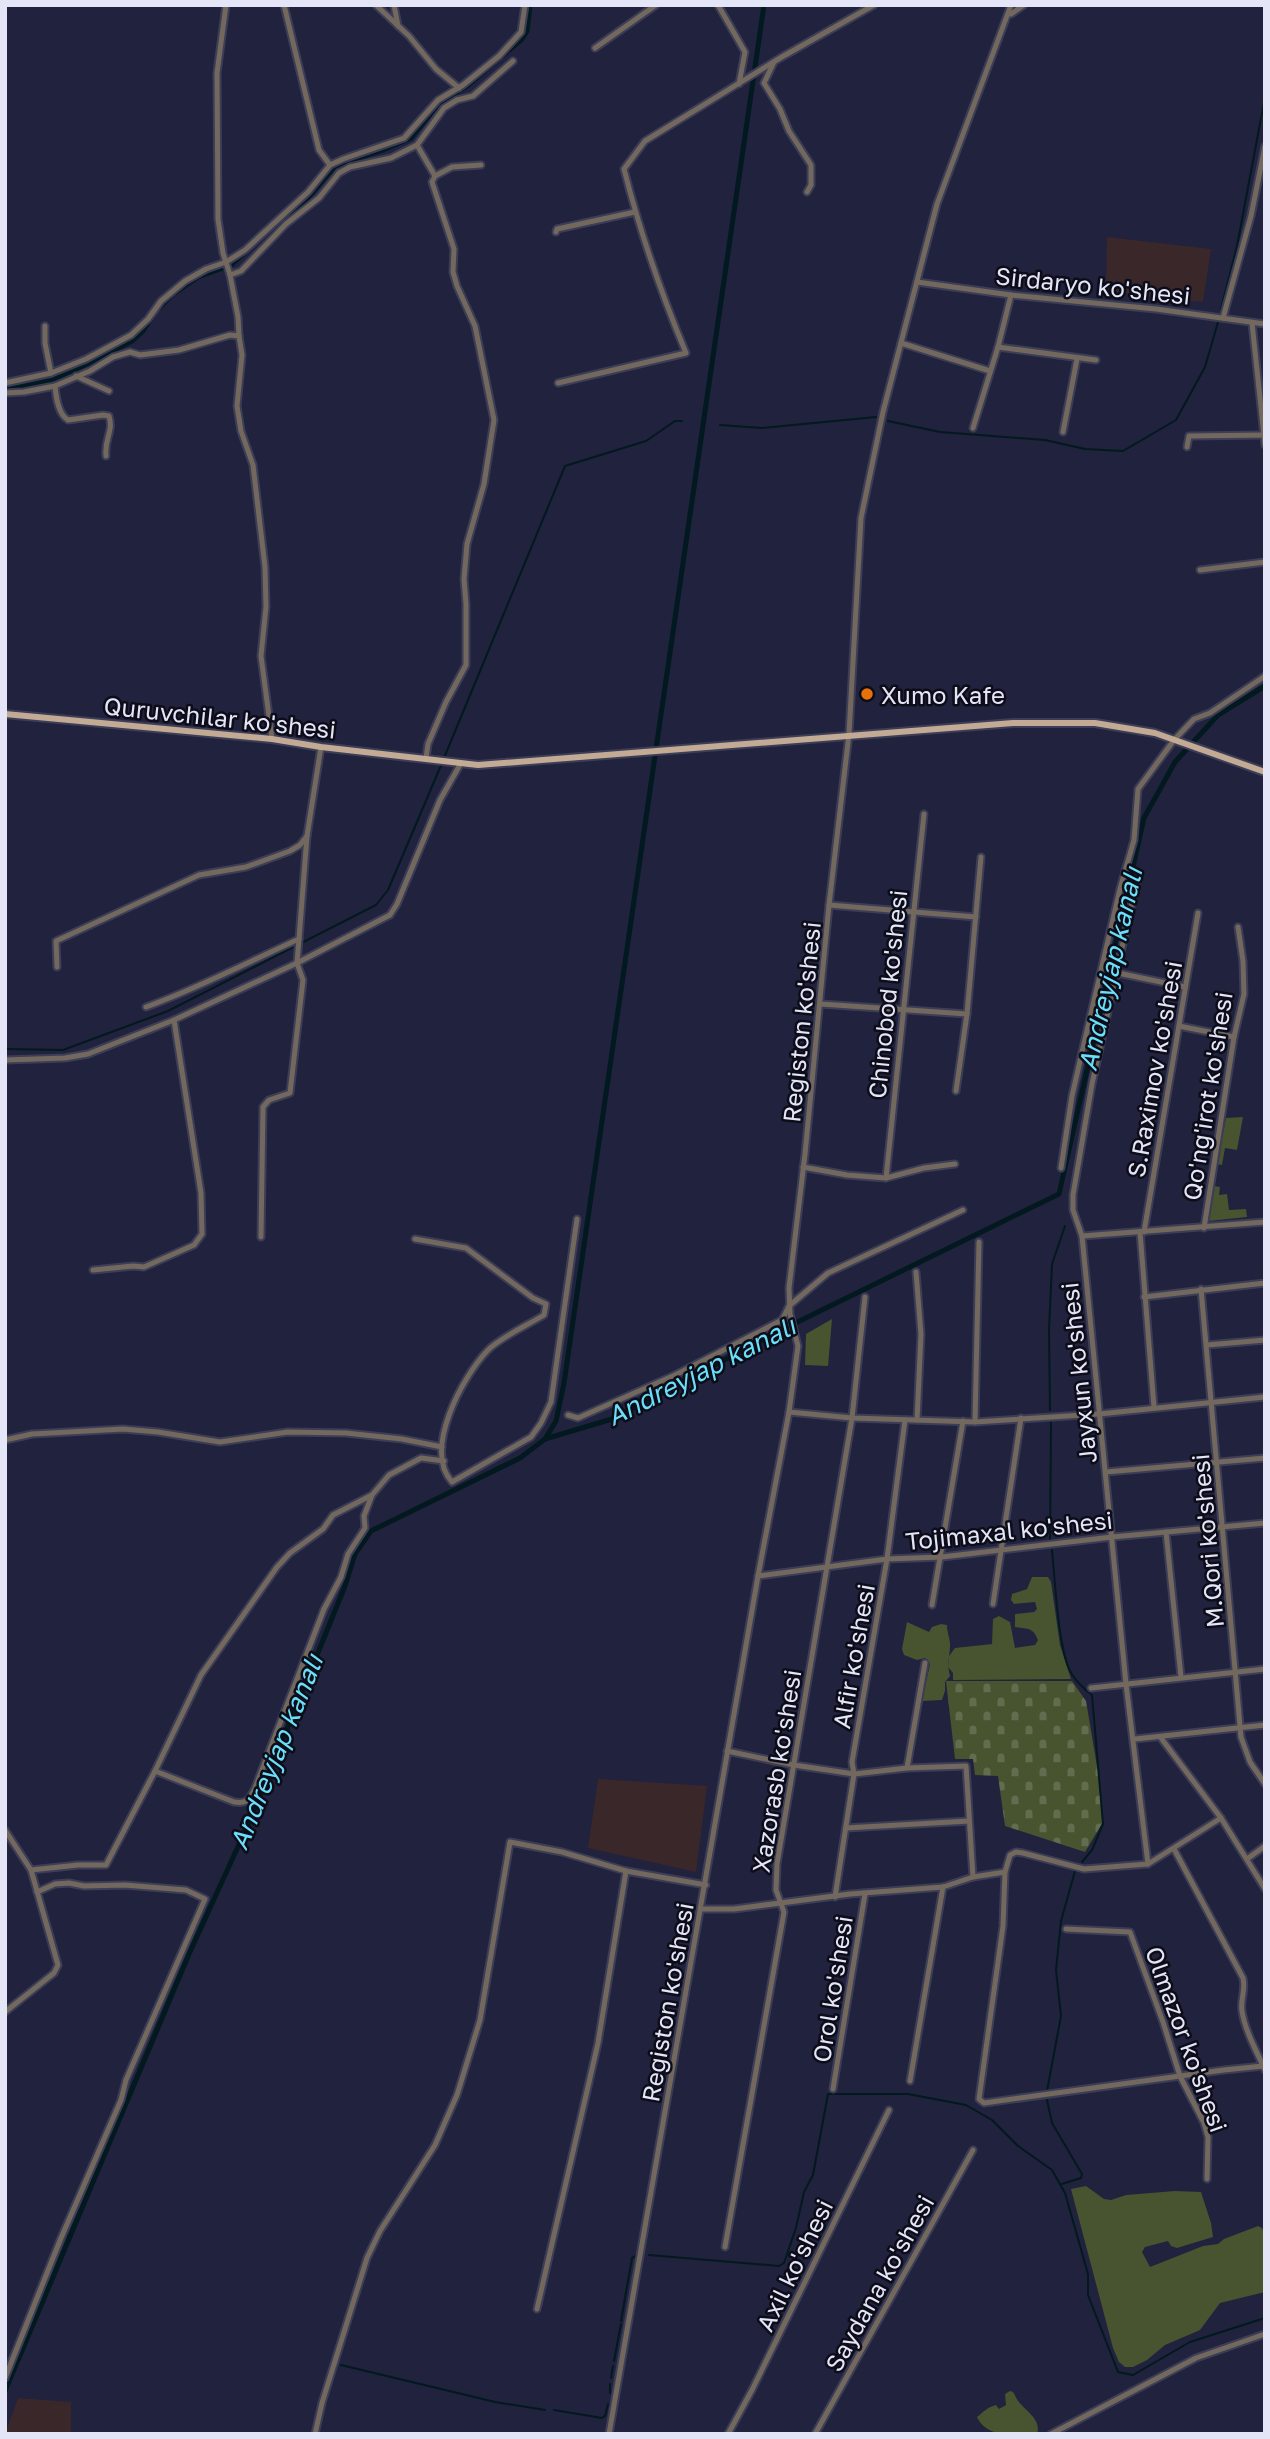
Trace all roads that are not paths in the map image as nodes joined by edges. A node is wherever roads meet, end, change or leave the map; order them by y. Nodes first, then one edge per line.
1 (226, 5) edge
2 (285, 5) edge
3 (376, 5) edge
4 (394, 5) edge
5 (525, 5) edge
6 (656, 5) edge
7 (718, 5) edge
8 (874, 5) edge
9 (1012, 5) edge
10 (1024, 5) edge
11 (1009, 16) junction
12 (398, 26) junction
13 (594, 48) dead end
14 (513, 61) dead end
15 (774, 62) junction
16 (741, 83) junction
17 (459, 88) junction
18 (417, 145) junction
19 (1265, 146) edge
20 (481, 164) dead end
21 (330, 165) junction
22 (435, 176) junction
23 (807, 192) dead end
24 (635, 212) junction
25 (556, 232) dead end
26 (226, 262) junction
27 (230, 275) junction
28 (917, 282) junction
29 (1011, 295) junction
30 (1223, 318) junction
31 (1252, 323) junction
32 (1265, 324) edge
33 (44, 326) dead end
34 (239, 336) junction
35 (901, 343) junction
36 (998, 347) junction
37 (1077, 359) junction
38 (1096, 360) dead end
39 (990, 371) junction
40 (51, 373) junction
41 (76, 376) junction
42 (5, 383) edge
43 (558, 383) dead end
44 (55, 386) junction
45 (109, 391) dead end
46 (5, 393) edge
47 (973, 428) dead end
48 (1264, 431) edge
49 (1063, 432) dead end
50 (1265, 445) edge
51 (1188, 447) dead end
52 (106, 456) dead end
53 (1265, 562) edge
54 (1200, 570) dead end
55 (1265, 676) edge
56 (5, 714) edge
57 (849, 734) junction
58 (272, 739) junction
59 (1174, 740) junction
60 (321, 747) junction
61 (428, 759) junction
62 (461, 763) junction
63 (1265, 772) edge
64 (924, 814) dead end
65 (307, 836) junction
66 (981, 857) dead end
67 (1136, 884) dead end
68 (829, 905) junction
69 (912, 910) junction
70 (1198, 913) dead end
71 (976, 917) junction
72 (1238, 928) dead end
73 (299, 939) junction
74 (298, 963) junction
75 (57, 967) dead end
76 (1118, 974) junction
77 (1185, 987) junction
78 (821, 1004) junction
79 (146, 1007) dead end
80 (902, 1012) junction
81 (967, 1014) junction
82 (174, 1020) junction
83 (1179, 1026) junction
84 (1234, 1037) junction
85 (5, 1060) edge
86 (956, 1091) dead end
87 (955, 1164) dead end
88 (803, 1167) junction
89 (1061, 1168) dead end
90 (886, 1178) junction
91 (963, 1210) dead end
92 (577, 1219) dead end
93 (1265, 1222) edge
94 (1204, 1228) junction
95 (1142, 1232) junction
96 (1082, 1236) junction
97 (261, 1237) dead end
98 (415, 1239) dead end
99 (979, 1242) dead end
100 (93, 1270) dead end
101 (916, 1272) dead end
102 (1265, 1283) edge
103 (1201, 1289) junction
104 (865, 1297) dead end
105 (1144, 1297) junction
106 (789, 1307) junction
107 (1265, 1340) edge
108 (1207, 1345) junction
109 (1265, 1396) edge
110 (1212, 1402) junction
111 (1154, 1407) junction
112 (789, 1412) junction
113 (1099, 1414) junction
114 (568, 1415) dead end
115 (852, 1418) junction
116 (1021, 1418) junction
117 (905, 1420) junction
118 (918, 1420) junction
119 (963, 1421) junction
120 (975, 1422) junction
121 (5, 1440) edge
122 (442, 1447) junction
123 (1265, 1458) edge
124 (444, 1461) junction
125 (1218, 1463) junction
126 (1106, 1472) junction
127 (372, 1495) junction
128 (1265, 1523) edge
129 (1223, 1527) junction
130 (1166, 1532) junction
131 (1112, 1537) junction
132 (1002, 1551) junction
133 (942, 1557) junction
134 (887, 1559) junction
135 (825, 1568) junction
136 (758, 1576) junction
137 (993, 1604) dead end
138 (932, 1605) dead end
139 (925, 1663) dead end
140 (1265, 1669) edge
141 (1235, 1672) junction
142 (1181, 1678) junction
143 (1126, 1684) junction
144 (1091, 1688) dead end
145 (1265, 1724) edge
146 (1240, 1727) junction
147 (1161, 1738) junction
148 (1135, 1739) junction
149 (727, 1751) junction
150 (794, 1765) junction
151 (907, 1768) junction
152 (155, 1771) junction
153 (854, 1774) junction
154 (1265, 1784) edge
155 (1220, 1818) junction
156 (969, 1821) junction
157 (846, 1828) junction
158 (5, 1830) edge
159 (1265, 1846) edge
160 (1174, 1849) junction
161 (1247, 1859) junction
162 (1148, 1864) junction
163 (31, 1870) junction
164 (625, 1871) junction
165 (1005, 1872) junction
166 (973, 1877) junction
167 (706, 1885) junction
168 (943, 1887) junction
169 (1265, 1889) edge
170 (37, 1892) junction
171 (865, 1894) junction
172 (835, 1897) junction
173 (782, 1905) junction
174 (701, 1909) junction
175 (1066, 1929) dead end
176 (5, 2012) edge
177 (1264, 2068) edge
178 (1180, 2076) junction
179 (910, 2081) dead end
180 (833, 2089) dead end
181 (889, 2110) dead end
182 (973, 2150) dead end
183 (1207, 2179) dead end
184 (725, 2247) dead end
185 (537, 2309) dead end
186 (1265, 2333) edge
187 (5, 2378) edge
188 (315, 2434) edge
189 (610, 2434) edge
190 (728, 2434) edge
191 (815, 2434) edge
192 (1051, 2434) edge

1 - 26 street
2 - 21 street
3 - 12 street
4 - 12 street
5 - 17 street
6 - 13 street
7 - 16 street
8 - 15 street
9 - 11 street, Registon ko'shesi
10 - 11 street
11 - 28 street, Registon ko'shesi
12 - 17 street
14 - 18 street
15 - 16 street
15 - 23 street
16 - 24 street
17 - 21 street
18 - 22 street
18 - 27 street
19 - 30 street
20 - 22 street
21 - 26 street
22 - 61 street
24 - 25 street
24 - 43 street
26 - 27 street
26 - 40 street
27 - 34 street
28 - 29 street, Sirdaryo ko'shesi
28 - 35 street, Registon ko'shesi
29 - 30 street, Sirdaryo ko'shesi
29 - 36 street
30 - 31 street, Sirdaryo ko'shesi
31 - 32 street, Sirdaryo ko'shesi
31 - 48 street
33 - 40 street
34 - 41 street
34 - 58 street
35 - 39 street
35 - 57 street, Registon ko'shesi
36 - 37 street
36 - 39 street
37 - 38 street
37 - 49 street
39 - 47 street
40 - 42 street
41 - 44 street
41 - 45 street
44 - 46 street
44 - 52 street
48 - 50 street
48 - 51 street
53 - 54 street
55 - 59 street
56 - 58 main road, Quruvchilar ko'shesi
57 - 59 main road, Quruvchilar ko'shesi
57 - 62 main road, Quruvchilar ko'shesi
57 - 68 street, Registon ko'shesi
58 - 60 main road, Quruvchilar ko'shesi
59 - 63 main road, Quruvchilar ko'shesi
59 - 89 street
60 - 61 main road, Quruvchilar ko'shesi
60 - 65 street
61 - 62 main road, Quruvchilar ko'shesi
62 - 74 street
64 - 69 street, Chinobod ko'shesi
65 - 73 street
65 - 75 street
66 - 71 street
67 - 76 street, Jayxun ko'shesi
68 - 69 street
68 - 78 street, Registon ko'shesi
69 - 71 street
69 - 80 street, Chinobod ko'shesi
70 - 77 street, S.Raximov ko'shesi
71 - 81 street
72 - 84 street, Qo'ng'irot ko'shesi
73 - 74 street
73 - 79 street
74 - 82 street
74 - 97 street
76 - 77 street
76 - 96 street, Jayxun ko'shesi
77 - 83 street, S.Raximov ko'shesi
78 - 80 street
78 - 88 street, Registon ko'shesi
80 - 81 street
80 - 90 street, Chinobod ko'shesi
81 - 86 street
82 - 85 street
82 - 100 street
83 - 84 street
83 - 95 street, S.Raximov ko'shesi
84 - 94 street, Qo'ng'irot ko'shesi
87 - 90 street
88 - 90 street
88 - 106 street, Registon ko'shesi
91 - 106 street
92 - 124 street
93 - 94 street
94 - 95 street
95 - 96 street
95 - 105 street, S.Raximov ko'shesi
96 - 113 street, Jayxun ko'shesi
98 - 122 street
99 - 120 street
101 - 118 street
102 - 103 street
103 - 105 street
103 - 108 street, M.Qori ko'shesi
104 - 115 street, Xazorasb ko'shesi
105 - 111 street, S.Raximov ko'shesi
106 - 112 street, Registon ko'shesi
106 - 114 street
107 - 108 street
108 - 110 street, M.Qori ko'shesi
109 - 110 street
110 - 111 street
110 - 125 street, M.Qori ko'shesi
111 - 113 street
112 - 115 street
112 - 136 street, Registon ko'shesi
113 - 116 street
113 - 126 street, Jayxun ko'shesi
115 - 117 street
115 - 135 street, Xazorasb ko'shesi
116 - 120 street
116 - 132 street
117 - 118 street
117 - 134 street, Alfir ko'shesi
118 - 119 street
119 - 120 street
119 - 133 street
121 - 122 street
122 - 124 street
123 - 125 street
124 - 127 street
125 - 126 street
125 - 129 street, M.Qori ko'shesi
126 - 131 street, Jayxun ko'shesi
127 - 152 street
127 - 152 street
128 - 129 street, Tojimaxal ko'shesi
129 - 130 street, Tojimaxal ko'shesi
129 - 141 street, M.Qori ko'shesi
130 - 131 street, Tojimaxal ko'shesi
130 - 142 street
131 - 132 street, Tojimaxal ko'shesi
131 - 143 street, Jayxun ko'shesi
132 - 133 street, Tojimaxal ko'shesi
132 - 137 street
133 - 134 street, Tojimaxal ko'shesi
133 - 138 street
134 - 135 street, Tojimaxal ko'shesi
134 - 153 street, Alfir ko'shesi
135 - 136 street, Tojimaxal ko'shesi
135 - 150 street, Xazorasb ko'shesi
136 - 149 street, Registon ko'shesi
139 - 151 street
140 - 141 street
141 - 142 street
141 - 146 street, M.Qori ko'shesi
142 - 143 street
143 - 144 street
143 - 148 street, Jayxun ko'shesi
145 - 146 street
146 - 147 street
146 - 154 street, M.Qori ko'shesi
147 - 148 street
147 - 155 street
148 - 162 street, Jayxun ko'shesi
149 - 150 street
149 - 167 street, Registon ko'shesi
150 - 153 street
150 - 173 street, Xazorasb ko'shesi
151 - 153 street
151 - 156 street
152 - 163 street
153 - 157 street, Alfir ko'shesi
155 - 160 street
155 - 161 street
156 - 157 street
156 - 166 street
157 - 172 street, Alfir ko'shesi
158 - 163 street
159 - 161 street
160 - 162 street
160 - 177 street
161 - 169 street
162 - 165 street
163 - 170 street
164 - 167 street
164 - 185 street
164 - 188 street
165 - 166 street
165 - 178 street
166 - 168 street
167 - 174 street, Registon ko'shesi
168 - 171 street
168 - 179 street
170 - 176 street
170 - 187 street
171 - 172 street
171 - 180 street, Orol ko'shesi
172 - 173 street
173 - 174 street
173 - 184 street, Xazorasb ko'shesi
174 - 189 street, Registon ko'shesi
175 - 178 street, Olmazor ko'shesi
177 - 178 street
178 - 183 street, Olmazor ko'shesi
181 - 190 street, Axil ko'shesi
182 - 191 street, Saydana ko'shesi
186 - 192 street

